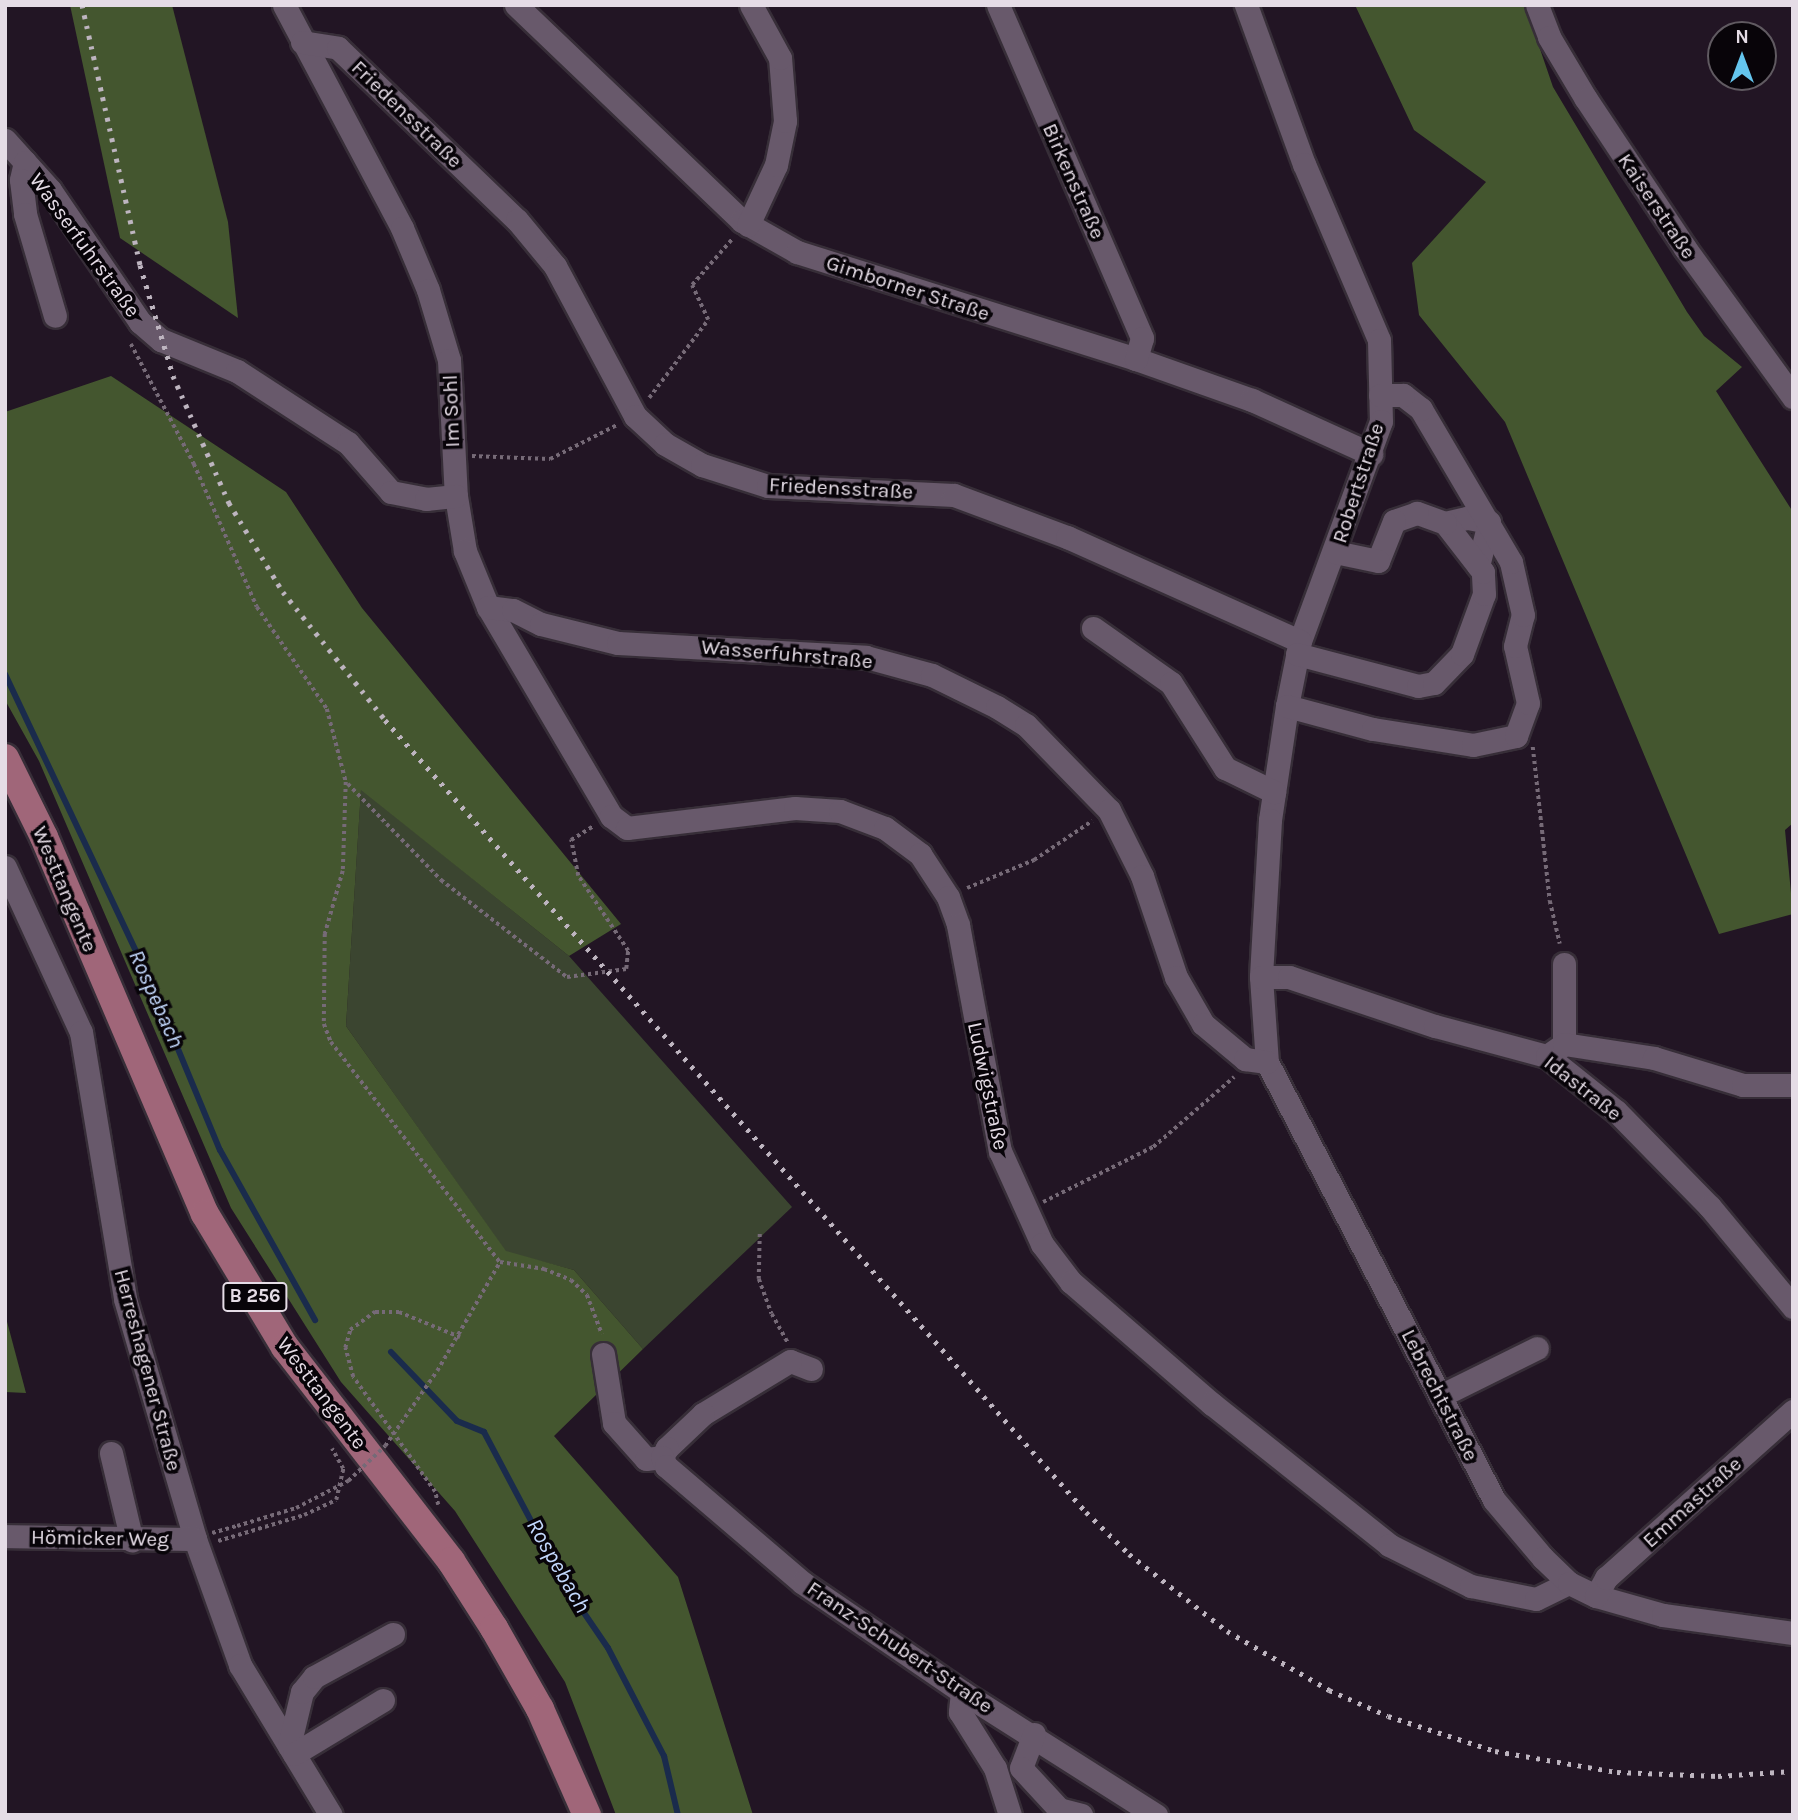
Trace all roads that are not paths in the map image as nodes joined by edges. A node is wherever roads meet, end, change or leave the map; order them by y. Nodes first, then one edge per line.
1 (284, 5) edge
2 (516, 5) edge
3 (751, 5) edge
4 (998, 5) edge
5 (1246, 5) edge
6 (1537, 5) edge
7 (302, 42) junction
8 (5, 139) edge
9 (25, 162) junction
10 (745, 223) junction
11 (55, 316) dead end
12 (1136, 359) junction
13 (1380, 395) junction
14 (1793, 397) edge
15 (1371, 454) junction
16 (456, 496) junction
17 (1489, 522) junction
18 (1445, 523) junction
19 (1335, 552) junction
20 (1478, 566) junction
21 (488, 607) junction
22 (1093, 628) dead end
23 (1298, 647) junction
24 (1287, 706) junction
25 (5, 758) edge
26 (1274, 792) junction
27 (611, 816) joint
28 (5, 867) edge
29 (1564, 964) road end
30 (1261, 977) junction
31 (1555, 1050) junction
32 (1256, 1061) junction
33 (1793, 1085) edge
34 (1793, 1307) edge
35 (1536, 1348) dead end
36 (603, 1354) road end
37 (801, 1365) road end
38 (1440, 1396) junction
39 (1793, 1411) edge
40 (111, 1454) dead end
41 (662, 1457) junction
42 (5, 1536) edge
43 (132, 1541) junction
44 (203, 1541) junction
45 (1569, 1583) junction
46 (1596, 1596) junction
47 (1793, 1633) edge
48 (393, 1634) dead end
49 (962, 1692) junction
50 (383, 1700) dead end
51 (1034, 1734) junction
52 (291, 1750) junction
53 (331, 1815) edge
54 (587, 1815) edge
55 (1010, 1815) edge
56 (1082, 1815) edge
57 (1156, 1815) edge

1 - 7 street, Im Sohl
2 - 10 street, Gimborner Straße
3 - 10 street
4 - 12 street, Birkenstraße
5 - 13 street, Robertstraße
6 - 14 street, Kaiserstraße
7 - 16 street, Im Sohl
7 - 23 street, Friedensstraße
8 - 9 street, Wasserfuhrstraße
9 - 11 street
9 - 16 street, Wasserfuhrstraße
10 - 12 street, Gimborner Straße
12 - 15 street, Gimborner Straße
13 - 15 street, Robertstraße
13 - 17 street
15 - 19 street, Robertstraße
16 - 21 street, Im Sohl
17 - 18 street
17 - 20 street
17 - 24 street
18 - 19 street
18 - 20 street
19 - 23 street, Robertstraße
20 - 23 street, Friedensstraße
21 - 27 street, Im Sohl
21 - 32 street, Wasserfuhrstraße
22 - 26 street
23 - 24 street, Robertstraße
24 - 26 street, Robertstraße
25 - 54 main road, Westtangente / B 256
26 - 30 street, Robertstraße
27 - 45 street, Ludwigstraße
28 - 44 street, Herreshagener Straße
29 - 31 street
30 - 31 street, Idastraße
30 - 32 street, Lebrechtstraße
31 - 33 street
31 - 34 street, Idastraße
32 - 38 street, Lebrechtstraße
35 - 38 street
36 - 41 street, Franz-Schubert-Straße
37 - 41 street
38 - 45 street, Lebrechtstraße
39 - 46 street, Emmastraße
40 - 43 street
41 - 49 street, Franz-Schubert-Straße
42 - 43 street, Hömicker Weg
43 - 44 street, Hömicker Weg
44 - 52 street, Herreshagener Straße
45 - 46 street, Lebrechtstraße
46 - 47 street, Lebrechtstraße
48 - 52 street
49 - 51 street, Franz-Schubert-Straße
49 - 55 street
50 - 52 street
51 - 56 street
51 - 57 street, Franz-Schubert-Straße
52 - 53 street, Herreshagener Straße

